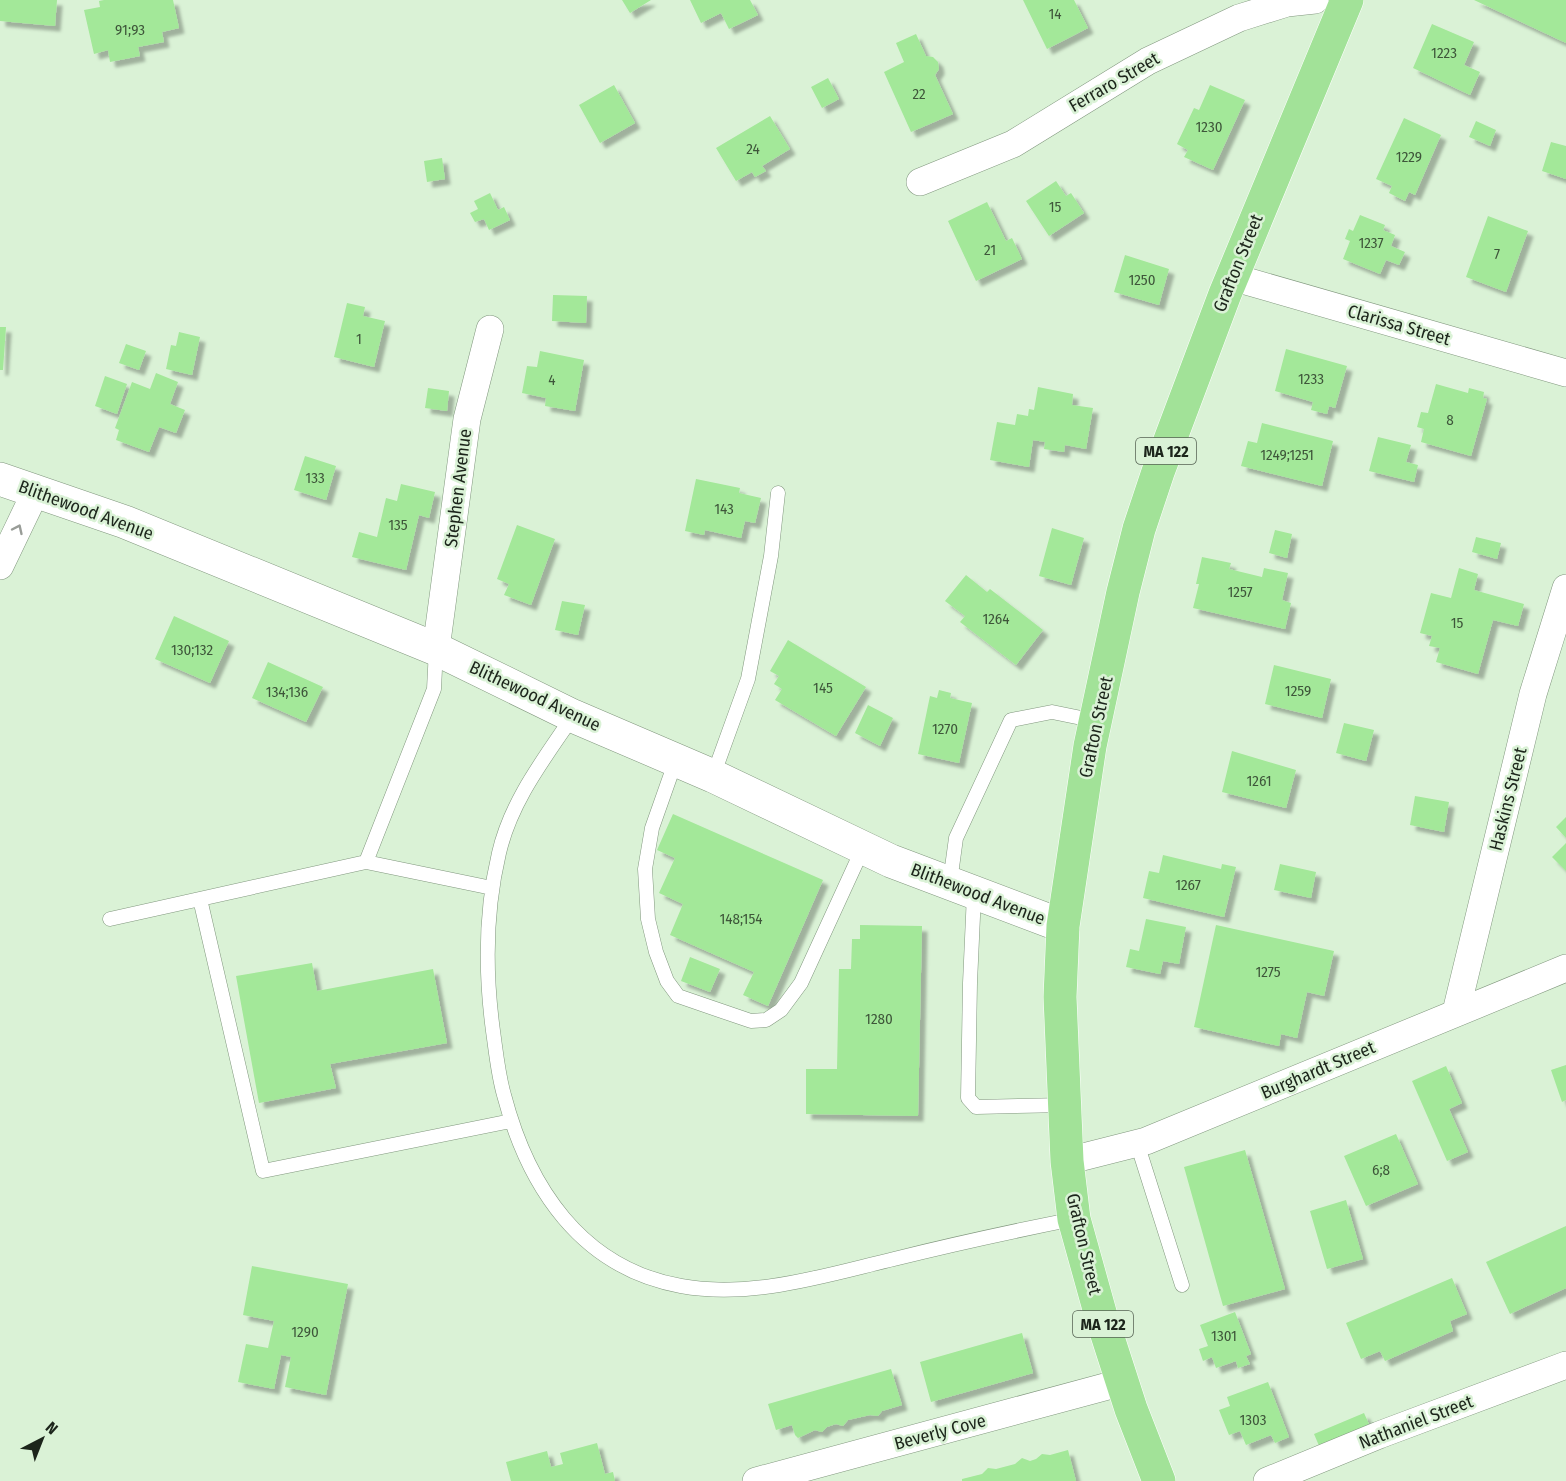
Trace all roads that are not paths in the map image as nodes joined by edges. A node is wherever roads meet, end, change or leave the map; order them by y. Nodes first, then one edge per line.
1 (1315, 0) edge
2 (1347, 0) edge
3 (920, 182) dead end
4 (1232, 277) junction
5 (490, 329) dead end
6 (1566, 373) edge
7 (0, 479) edge
8 (36, 491) junction
9 (778, 493) dead end
10 (0, 566) edge
11 (1566, 588) edge
12 (436, 649) junction
13 (573, 716) junction
14 (1096, 721) junction
15 (676, 760) junction
16 (713, 776) junction
17 (863, 848) junction
18 (366, 862) junction
19 (492, 888) junction
20 (962, 889) junction
21 (200, 899) junction
22 (110, 919) dead end
23 (1063, 926) junction
24 (1566, 968) edge
25 (1456, 1012) junction
26 (1066, 1105) junction
27 (512, 1121) junction
28 (1137, 1143) junction
29 (1068, 1161) junction
30 (1074, 1219) junction
31 (1182, 1285) dead end
32 (1566, 1365) edge
33 (1123, 1382) junction
34 (756, 1481) edge
35 (1159, 1481) edge
36 (1267, 1481) edge

1 - 3 street, Ferraro Street
2 - 4 highway, Grafton Street / MA 122
4 - 6 street, Clarissa Street
4 - 14 highway, Grafton Street / MA 122
5 - 12 street, Stephen Avenue
7 - 8 street, Blithewood Avenue
10 -> 8 street
8 - 12 street, Blithewood Avenue
9 - 16 lane
11 - 25 street, Haskins Street
12 - 13 street, Blithewood Avenue
12 - 18 lane
13 - 15 street, Blithewood Avenue
13 - 19 lane
14 - 20 lane
14 - 23 highway, Grafton Street / MA 122
15 - 16 street, Blithewood Avenue
15 - 17 lane
16 - 17 street, Blithewood Avenue
17 - 20 street, Blithewood Avenue
18 - 19 lane
18 - 21 lane
19 - 27 lane
20 - 23 street, Blithewood Avenue
20 - 26 lane
21 - 22 lane
21 - 27 lane
23 - 26 highway, Grafton Street / MA 122
24 - 25 street, Burghardt Street
25 - 28 street, Burghardt Street
26 - 29 highway, Grafton Street / MA 122
27 - 30 lane
28 - 29 street, Burghardt Street
28 - 31 lane
29 - 30 highway, Grafton Street / MA 122
30 - 33 highway, Grafton Street / MA 122
32 - 36 street, Nathaniel Street
33 - 34 street, Beverly Cove
33 - 35 highway, Grafton Street / MA 122

